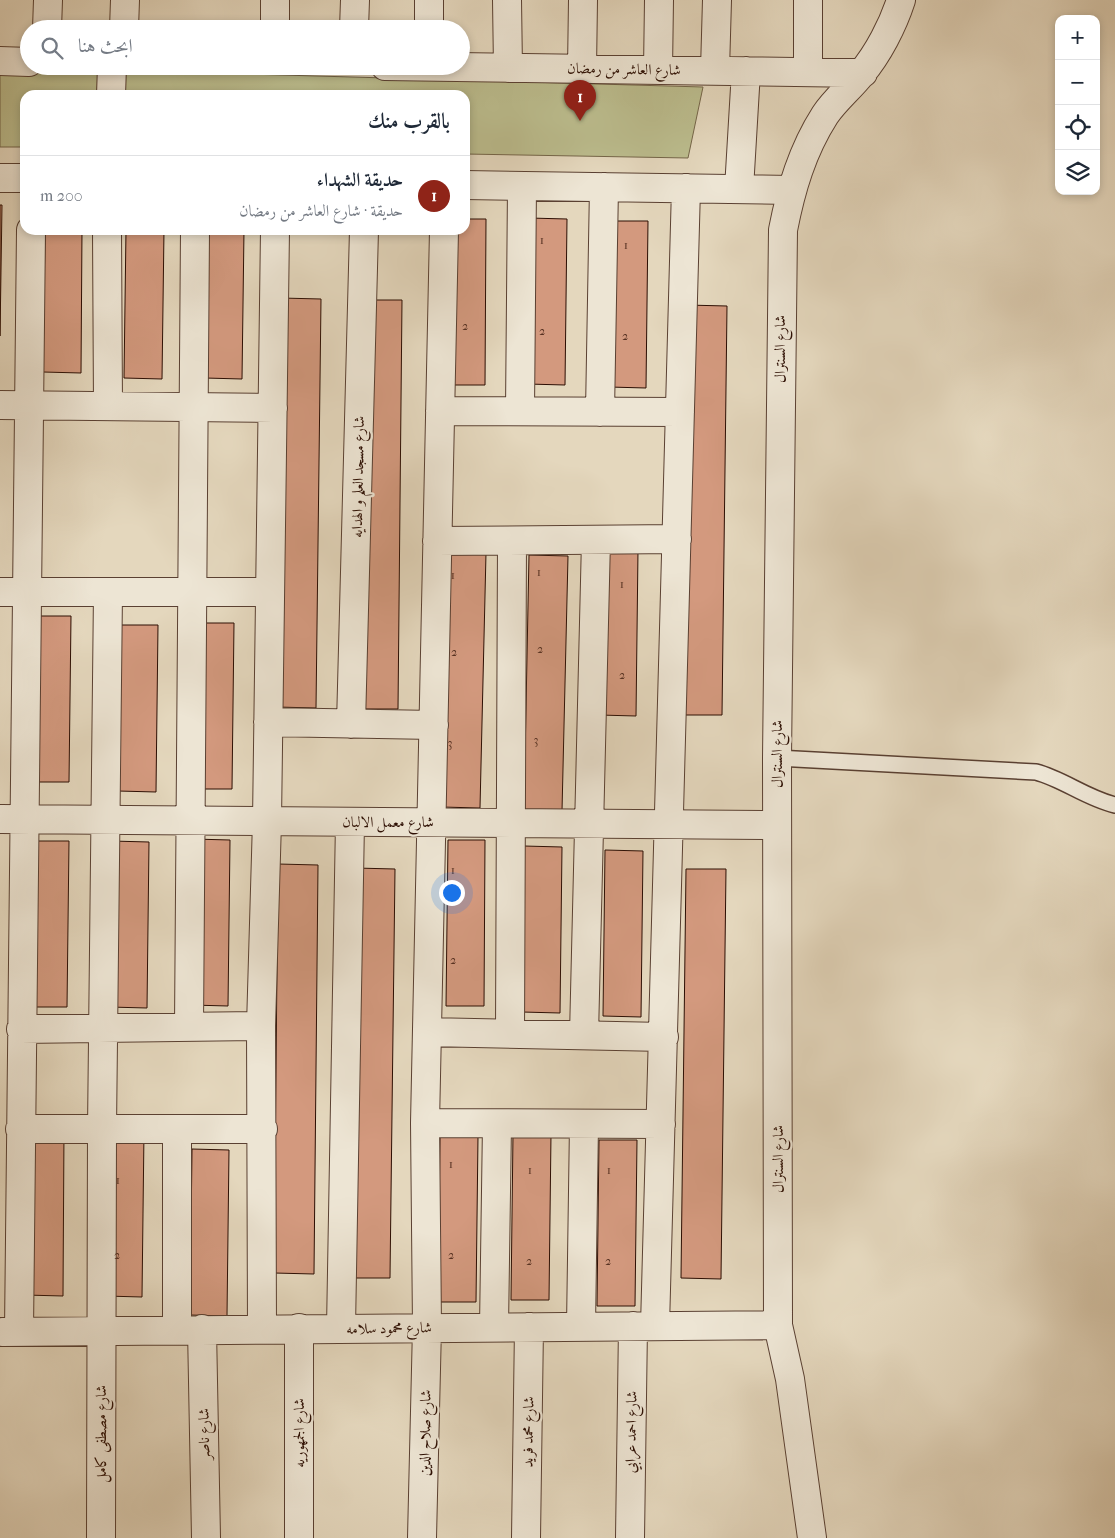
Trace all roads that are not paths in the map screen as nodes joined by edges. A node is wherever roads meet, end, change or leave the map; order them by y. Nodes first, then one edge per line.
1 (48, 0) edge
2 (125, 0) edge
3 (275, 0) edge
4 (355, 0) edge
5 (429, 0) edge
6 (507, 0) edge
7 (582, 0) edge
8 (659, 0) edge
9 (716, 0) edge
10 (808, 0) edge
11 (901, 0) edge
12 (47, 20) edge
13 (124, 20) edge
14 (275, 20) edge
15 (354, 20) edge
16 (429, 20) edge
17 (0, 61) edge
18 (20, 62) edge
19 (470, 67) edge
20 (508, 68) junction
21 (582, 69) junction
22 (658, 70) junction
23 (715, 70) junction
24 (746, 71) junction
25 (808, 72) junction
26 (862, 73) junction
27 (112, 75) edge
28 (111, 90) edge
29 (0, 178) edge
30 (20, 178) edge
31 (470, 185) edge
32 (522, 186) junction
33 (604, 187) junction
34 (686, 188) junction
35 (738, 189) junction
36 (791, 190) junction
37 (31, 235) edge
38 (107, 235) edge
39 (195, 235) edge
40 (275, 235) edge
41 (364, 235) edge
42 (444, 235) edge
43 (29, 405) junction
44 (0, 406) edge
45 (108, 406) junction
46 (193, 408) junction
47 (273, 408) junction
48 (440, 411) junction
49 (520, 411) junction
50 (600, 412) junction
51 (680, 412) junction
52 (677, 539) junction
53 (596, 540) junction
54 (438, 541) junction
55 (512, 541) junction
56 (13, 591) edge
57 (108, 592) junction
58 (191, 592) junction
59 (270, 592) junction
60 (268, 722) junction
61 (352, 724) junction
62 (434, 725) junction
63 (777, 758) junction
64 (1115, 805) edge
65 (12, 820) edge
66 (105, 820) junction
67 (190, 821) junction
68 (267, 821) junction
69 (350, 822) junction
70 (431, 823) junction
71 (511, 823) junction
72 (589, 824) junction
73 (669, 824) junction
74 (777, 825) junction
75 (262, 1026) junction
76 (189, 1027) junction
77 (103, 1028) junction
78 (21, 1029) junction
79 (427, 1032) junction
80 (510, 1034) junction
81 (584, 1035) junction
82 (664, 1036) junction
83 (425, 1124) junction
84 (496, 1124) junction
85 (584, 1124) junction
86 (661, 1124) junction
87 (20, 1129) junction
88 (102, 1129) junction
89 (177, 1129) junction
90 (263, 1129) junction
91 (778, 1325) junction
92 (581, 1326) junction
93 (644, 1326) junction
94 (427, 1327) junction
95 (494, 1327) junction
96 (529, 1327) junction
97 (299, 1328) junction
98 (341, 1328) junction
99 (262, 1329) junction
100 (102, 1330) junction
101 (189, 1330) junction
102 (9, 1332) edge
103 (101, 1538) edge
104 (206, 1538) edge
105 (299, 1538) edge
106 (422, 1538) edge
107 (526, 1538) edge
108 (630, 1538) edge
109 (812, 1538) edge

1 - 12 street
2 - 13 street
3 - 14 street
4 - 15 street
5 - 16 street
6 - 20 street
7 - 21 street
8 - 22 street
9 - 23 street
10 - 25 street
11 - 26 street, شارع السنترال
17 - 18 street
19 - 20 street, شارع العاشر من رمضان
20 - 21 street, شارع العاشر من رمضان
21 - 22 street, شارع العاشر من رمضان
22 - 23 street, شارع العاشر من رمضان
23 - 24 street, شارع العاشر من رمضان
24 - 25 street, شارع العاشر من رمضان
24 - 35 street
25 - 26 street, شارع العاشر من رمضان
26 - 36 street, شارع السنترال
27 - 28 street
29 - 30 street
31 - 32 street
32 - 33 street
32 - 49 street
33 - 34 street
33 - 50 street
34 - 35 street
34 - 51 street, شارع احمد عرابي
35 - 36 street
36 - 63 street, شارع السنترال
37 - 43 street
38 - 45 street
39 - 46 street
40 - 47 street
41 - 61 street, شارع مسجد العلم و الهدايه
42 - 48 street, شارع صلاح الدين
43 - 44 street
43 - 45 street
43 - 56 street
45 - 46 street
46 - 47 street
46 - 58 street
47 - 59 street
48 - 49 street
48 - 54 street, شارع صلاح الدين
49 - 50 street
50 - 51 street
51 - 52 street, شارع احمد عرابي
52 - 53 street
52 - 73 street, شارع احمد عرابي
53 - 55 street
53 - 72 street
54 - 55 street
54 - 62 street, شارع صلاح الدين
55 - 71 street
56 - 57 street
56 - 65 street
57 - 58 street
57 - 66 street, شارع مصطفى كامل
58 - 59 street
58 - 67 street
59 - 60 street
60 - 61 street
60 - 68 street
61 - 62 street
62 - 70 street, شارع صلاح الدين
63 - 64 lane
63 - 74 street, شارع السنترال
65 - 66 street, شارع معمل الالبان
65 - 78 street
66 - 67 street, شارع معمل الالبان
66 - 77 street, شارع مصطفى كامل
67 - 68 street, شارع معمل الالبان
67 - 76 street
68 - 69 street, شارع معمل الالبان
68 - 75 street
69 - 70 street, شارع معمل الالبان
69 - 98 street
70 - 71 street, شارع معمل الالبان
70 - 79 street, شارع صلاح الدين
71 - 72 street, شارع معمل الالبان
71 - 80 street
72 - 73 street, شارع معمل الالبان
72 - 81 street
73 - 74 street, شارع معمل الالبان
73 - 82 street, شارع احمد عرابي
74 - 91 street, شارع السنترال
75 - 76 street
75 - 90 street
76 - 77 street
77 - 78 street
77 - 88 street, شارع مصطفى كامل
78 - 87 street
79 - 80 street
79 - 83 street, شارع صلاح الدين
80 - 81 street
81 - 82 street
82 - 86 street, شارع احمد عرابي
83 - 84 street
83 - 94 street, شارع صلاح الدين
84 - 85 street
84 - 95 street
85 - 86 street
85 - 92 street
86 - 93 street, شارع احمد عرابي
87 - 88 street
87 - 102 street
88 - 89 street
88 - 100 street, شارع مصطفى كامل
89 - 90 street
89 - 101 street, شارع ناصر
90 - 99 street
91 - 93 street, شارع محمود سلامه
91 - 109 street, شارع السنترال
92 - 93 street, شارع محمود سلامه
92 - 96 street, شارع محمود سلامه
93 - 108 street, شارع احمد عرابي
94 - 95 street, شارع محمود سلامه
94 - 98 street, شارع محمود سلامه
94 - 106 street, شارع صلاح الدين
95 - 96 street, شارع محمود سلامه
96 - 107 street, شارع محمد فريد
97 - 98 street, شارع محمود سلامه
97 - 99 street, شارع محمود سلامه
97 - 105 street, شارع الجمهوريه
99 - 101 street, شارع محمود سلامه
100 - 101 street, شارع محمود سلامه
100 - 102 street, شارع محمود سلامه
100 - 103 street, شارع مصطفى كامل
101 - 104 street, شارع ناصر

